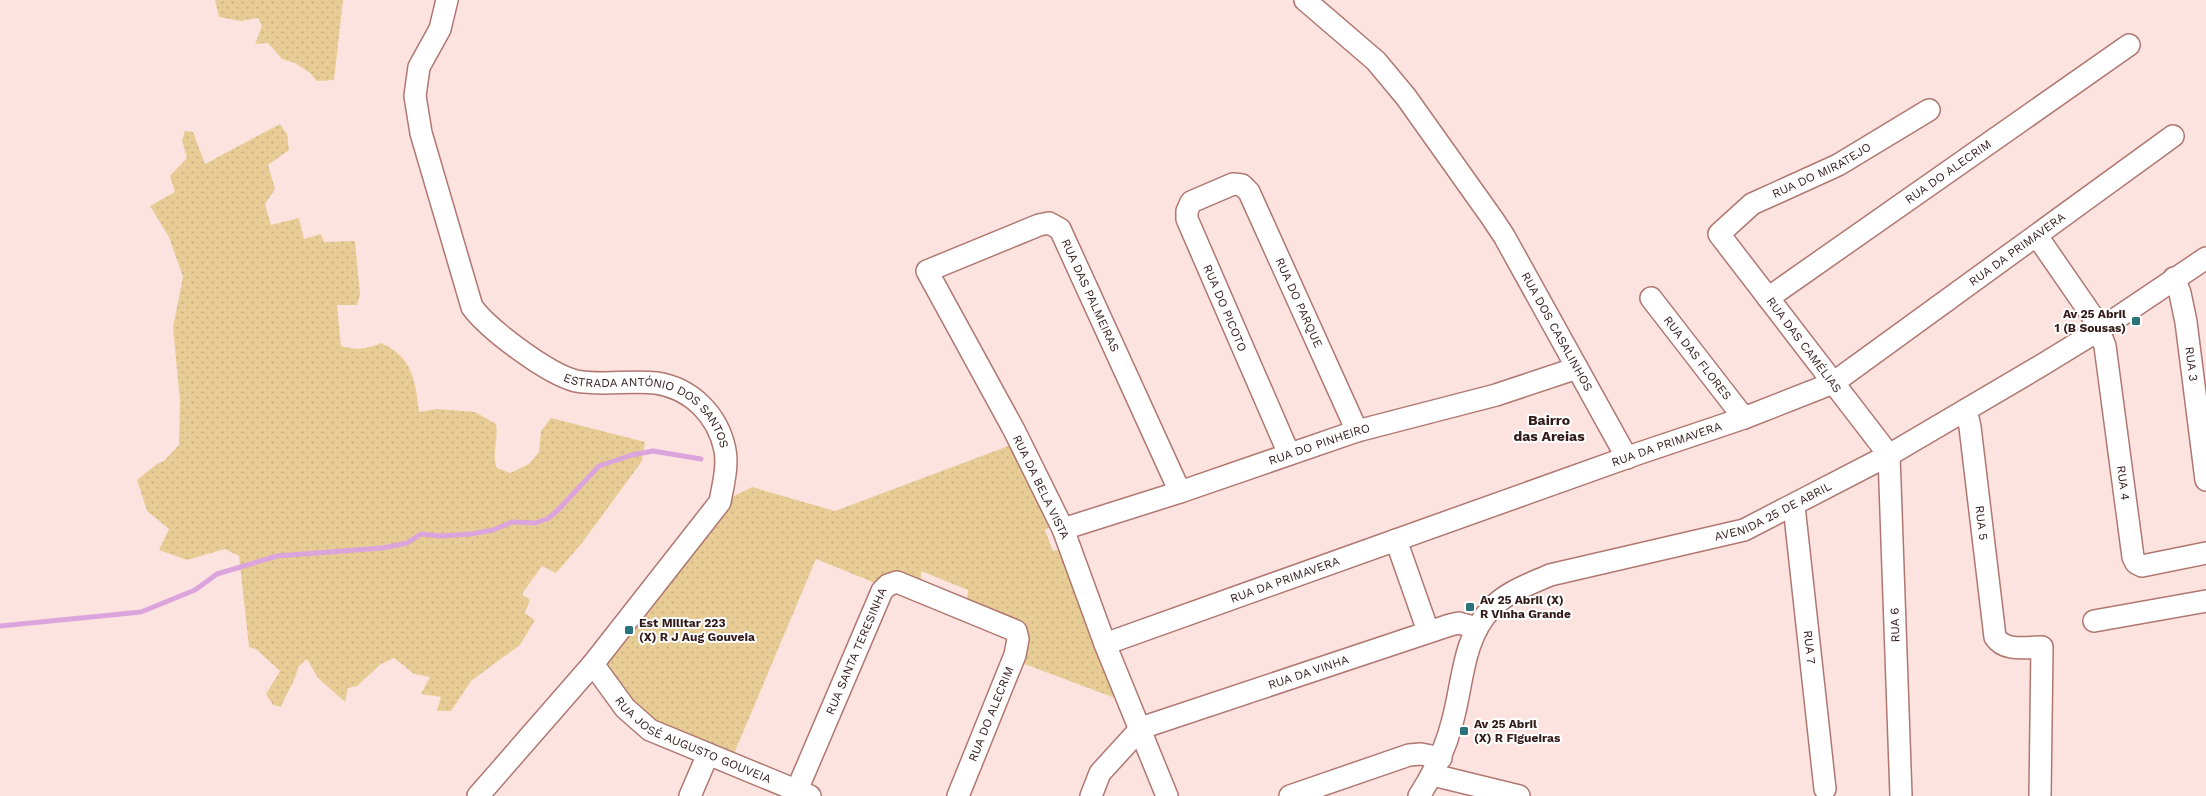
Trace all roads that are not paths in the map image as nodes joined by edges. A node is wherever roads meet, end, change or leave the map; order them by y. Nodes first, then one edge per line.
1 (447, 0) edge
2 (1305, 0) edge
3 (2129, 46) dead end
4 (1929, 110) dead end
5 (2173, 136) dead end
6 (1233, 184) joint
7 (1719, 234) joint
8 (2037, 236) junction
9 (2206, 258) edge
10 (928, 272) joint
11 (2174, 278) junction
12 (1651, 298) dead end
13 (1768, 298) junction
14 (2100, 330) junction
15 (1577, 368) junction
16 (1832, 383) junction
17 (1966, 410) junction
18 (1744, 418) junction
19 (1357, 430) junction
20 (1289, 454) junction
21 (1889, 455) junction
22 (1627, 458) junction
23 (2206, 480) edge
24 (1180, 492) junction
25 (1794, 506) junction
26 (1063, 529) junction
27 (1396, 540) junction
28 (2206, 553) edge
29 (2206, 601) edge
30 (2094, 621) dead end
31 (1477, 628) junction
32 (1016, 631) joint
33 (1428, 631) junction
34 (1105, 644) junction
35 (593, 664) junction
36 (1141, 728) junction
37 (708, 754) junction
38 (1437, 766) junction
39 (1826, 789) dead end
40 (804, 793) edge
41 (478, 796) edge
42 (690, 796) edge
43 (958, 796) edge
44 (1091, 796) edge
45 (1167, 796) edge
46 (1290, 796) edge
47 (1419, 796) edge
48 (1519, 796) edge
49 (1901, 796) edge
50 (2040, 796) edge

1 - 35 street, ESTRADA ANTÓNIO DOS SANTOS
2 - 15 street, RUA DOS CASALINHOS
3 - 13 street, RUA DO ALECRIM
4 - 7 street, RUA DO MIRATEJO
5 - 8 street, RUA DA PRIMAVERA
6 - 19 street, RUA DO PARQUE
6 - 20 street, RUA DO PICOTO
7 - 13 street, RUA DAS CAMÉLIAS
8 - 14 street
8 - 16 street, RUA DA PRIMAVERA
9 - 11 street, AVENIDA 25 DE ABRIL
10 - 24 street, RUA DAS PALMEIRAS
10 - 26 street, RUA DA BELA VISTA
11 - 14 street, AVENIDA 25 DE ABRIL
11 - 23 street, RUA 3
12 - 18 street, RUA DAS FLORES
13 - 16 street, RUA DAS CAMÉLIAS
14 - 17 street, AVENIDA 25 DE ABRIL
14 - 28 street, RUA 4
15 - 19 street, RUA DO PINHEIRO
15 - 22 street, RUA DOS CASALINHOS
16 - 18 street, RUA DA PRIMAVERA
16 - 21 street, RUA DAS CAMÉLIAS
17 - 21 street, AVENIDA 25 DE ABRIL
17 - 50 street, RUA 5
18 - 22 street, RUA DA PRIMAVERA
19 - 20 street, RUA DO PINHEIRO
20 - 24 street, RUA DO PINHEIRO
21 - 25 street, AVENIDA 25 DE ABRIL
21 - 49 street, RUA 6
22 - 27 street, RUA DA PRIMAVERA
24 - 26 street, RUA DO PINHEIRO
25 - 31 street, AVENIDA 25 DE ABRIL
25 - 39 street, RUA 7
26 - 34 street, RUA DA BELA VISTA
27 - 33 street
27 - 34 street, RUA DA PRIMAVERA
29 - 30 street
31 - 33 street, RUA DA VINHA
31 - 38 street, AVENIDA 25 DE ABRIL
32 - 40 street, RUA SANTA TERESINHA
32 - 43 street, RUA DO ALECRIM
33 - 36 street, RUA DA VINHA
34 - 36 street, RUA DA BELA VISTA
35 - 37 street, RUA JOSÉ AUGUSTO GOUVEIA
35 - 41 street, ESTRADA ANTÓNIO DOS SANTOS
36 - 44 street
36 - 45 street, RUA DA BELA VISTA
37 - 40 street, RUA JOSÉ AUGUSTO GOUVEIA
37 - 42 street
38 - 46 street
38 - 47 street, AVENIDA 25 DE ABRIL
38 - 48 street

